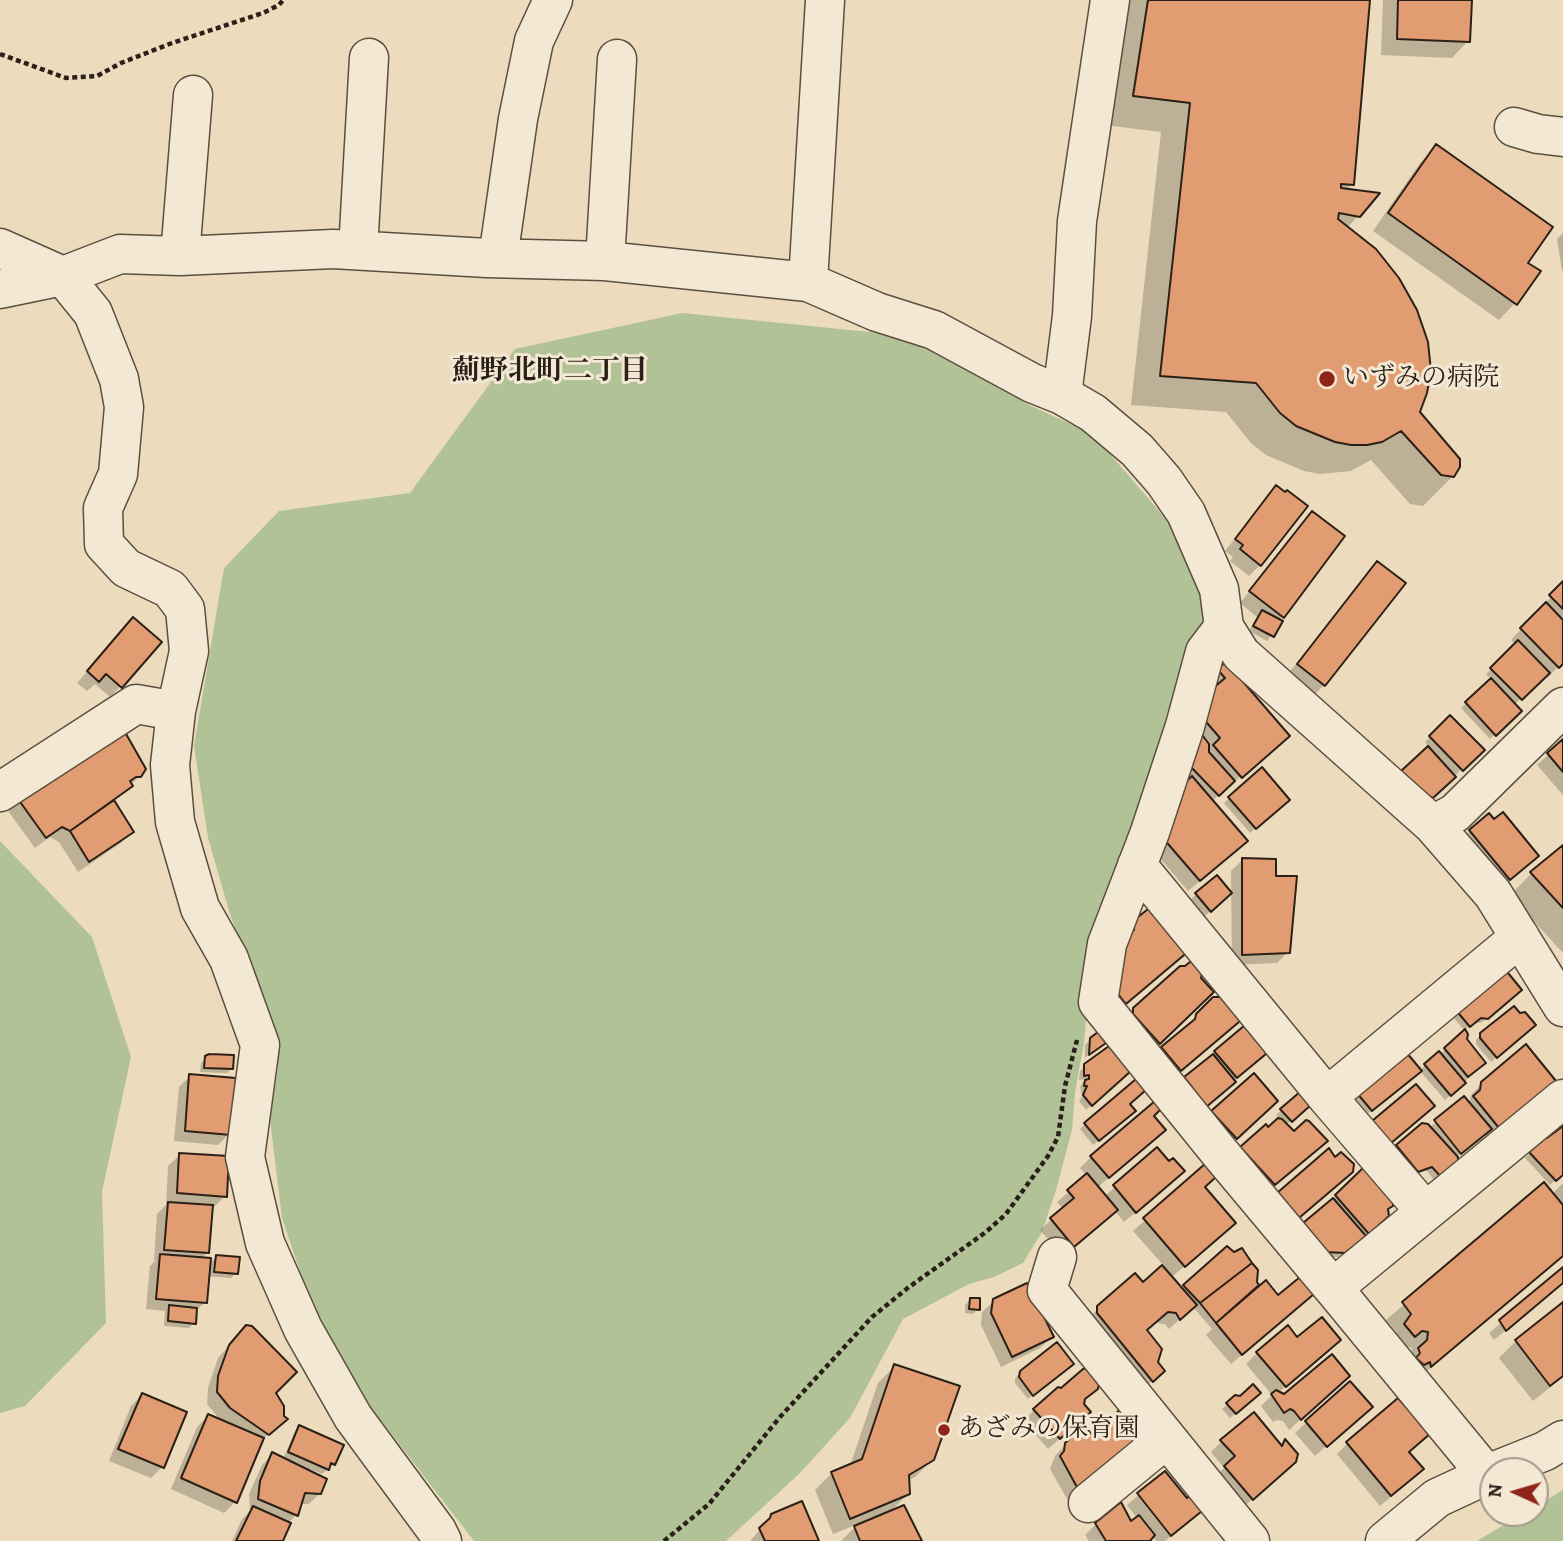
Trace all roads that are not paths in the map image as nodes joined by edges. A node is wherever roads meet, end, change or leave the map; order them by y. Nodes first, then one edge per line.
1 (553, 0) edge
2 (825, 0) edge
3 (1110, 0) edge
4 (369, 58) dead end
5 (617, 59) dead end
6 (193, 95) dead end
7 (1514, 127) dead end
8 (1563, 137) edge
9 (0, 248) edge
10 (358, 250) junction
11 (180, 256) junction
12 (499, 258) junction
13 (605, 261) junction
14 (62, 276) junction
15 (808, 282) junction
16 (0, 289) edge
17 (1062, 395) junction
18 (1224, 627) junction
19 (1563, 707) edge
20 (176, 710) junction
21 (0, 792) edge
22 (1433, 825) junction
23 (1137, 865) junction
24 (1520, 937) junction
25 (1563, 1007) edge
26 (1327, 1097) junction
27 (1563, 1099) edge
28 (1425, 1211) junction
29 (1057, 1257) dead end
30 (1333, 1288) junction
31 (1166, 1439) junction
32 (1563, 1440) edge
33 (1530, 1457) edge
34 (1479, 1458) edge
35 (1479, 1478) edge
36 (1088, 1503) dead end
37 (436, 1538) edge
38 (1250, 1541) edge
39 (1385, 1541) edge

1 - 12 street
2 - 15 street
3 - 17 street
4 - 10 street
5 - 13 street
6 - 11 street
7 - 8 street
9 - 14 street
10 - 11 street
10 - 12 street
11 - 14 street
12 - 13 street
13 - 15 street
14 - 16 street
14 - 20 street
15 - 17 street
17 - 18 street
18 - 22 street
18 - 23 street
19 - 22 street
20 - 21 street
20 - 37 street
22 - 24 street
23 - 26 street
23 - 30 street
24 - 25 street
24 - 26 street
26 - 28 street
27 - 28 street
28 - 30 street
29 - 31 street
30 - 34 street
31 - 36 street
31 - 38 street
32 - 33 street
35 - 39 street

